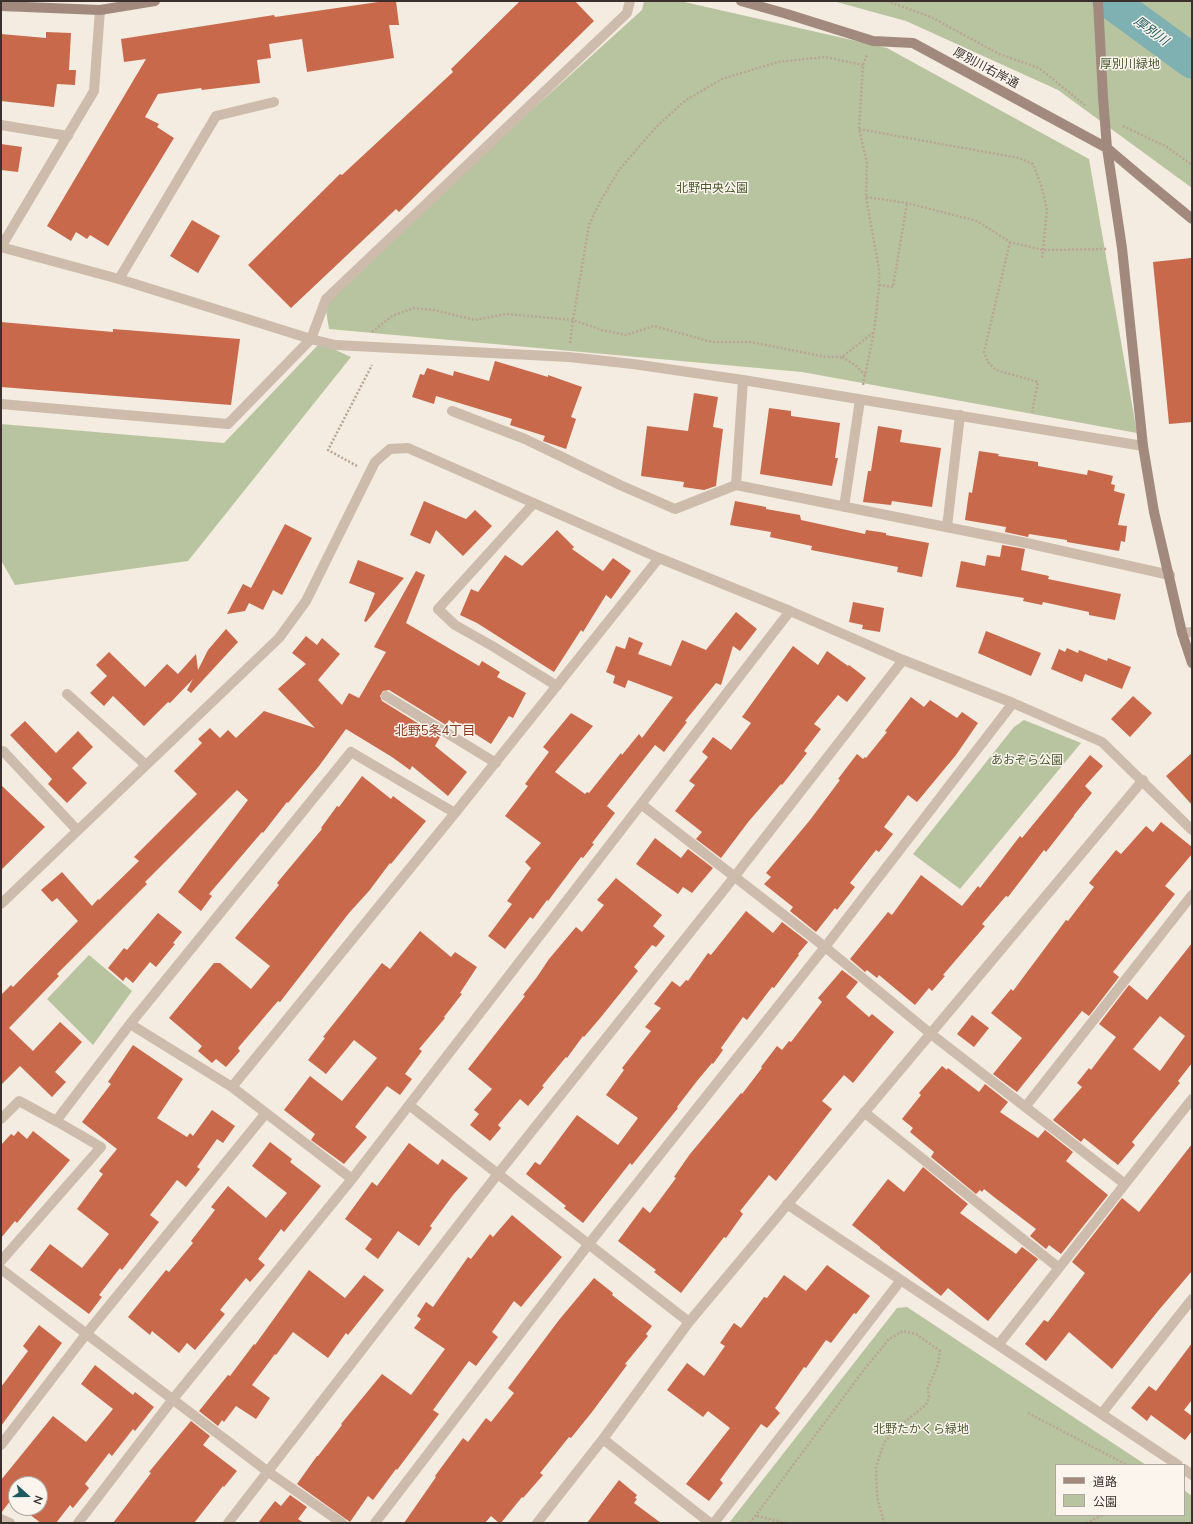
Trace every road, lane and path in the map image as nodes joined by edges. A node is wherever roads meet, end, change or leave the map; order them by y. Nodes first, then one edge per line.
1 (156, 1) edge
2 (630, 1) edge
3 (741, 1) edge
4 (888, 1) edge
5 (1098, 1) edge
6 (1, 6) edge
7 (100, 10) junction
8 (873, 41) junction
9 (863, 65) junction
10 (274, 102) dead end
11 (1085, 105) dead end
12 (1, 125) edge
13 (1123, 126) dead end
14 (859, 129) junction
15 (68, 136) junction
16 (1107, 148) junction
17 (1192, 165) edge
18 (866, 197) junction
19 (907, 203) junction
20 (1192, 219) edge
21 (1010, 242) junction
22 (1, 247) edge
23 (1122, 248) junction
24 (1043, 250) junction
25 (1042, 259) dead end
26 (119, 279) junction
27 (879, 285) junction
28 (572, 320) junction
29 (874, 332) junction
30 (311, 339) junction
31 (355, 346) junction
32 (569, 357) junction
33 (842, 357) junction
34 (372, 365) dead end
35 (865, 375) junction
36 (743, 380) junction
37 (860, 400) junction
38 (1, 404) edge
39 (452, 411) dead end
40 (960, 415) junction
41 (1030, 428) junction
42 (1143, 446) junction
43 (370, 473) junction
44 (736, 485) junction
45 (534, 503) junction
46 (844, 507) junction
47 (948, 527) junction
48 (659, 558) junction
49 (1170, 575) junction
50 (790, 611) junction
51 (1187, 632) edge
52 (903, 660) junction
53 (1192, 663) edge
54 (557, 686) junction
55 (68, 694) dead end
56 (386, 696) dead end
57 (1013, 703) junction
58 (3, 751) dead end
59 (496, 763) junction
60 (146, 765) junction
61 (1143, 780) junction
62 (642, 804) junction
63 (455, 813) junction
64 (78, 830) junction
65 (1192, 830) edge
66 (735, 876) junction
67 (1192, 895) edge
68 (1, 904) edge
69 (825, 946) junction
70 (130, 1024) junction
71 (931, 1034) junction
72 (232, 1087) junction
73 (1192, 1099) edge
74 (408, 1105) junction
75 (1026, 1106) junction
76 (864, 1112) junction
77 (266, 1114) junction
78 (1, 1119) edge
79 (56, 1121) junction
80 (497, 1175) junction
81 (352, 1179) junction
82 (1125, 1184) junction
83 (787, 1204) junction
84 (588, 1245) junction
85 (1, 1261) edge
86 (1059, 1268) junction
87 (1, 1269) edge
88 (901, 1280) junction
89 (1192, 1299) edge
90 (689, 1322) junction
91 (87, 1333) junction
92 (998, 1344) junction
93 (172, 1398) junction
94 (1028, 1413) dead end
95 (1102, 1413) junction
96 (603, 1439) junction
97 (1, 1445) edge
98 (1125, 1464) edge
99 (1177, 1464) edge
100 (267, 1471) junction
101 (757, 1516) junction
102 (1101, 1516) edge
103 (1, 1519) edge
104 (10, 1523) edge
105 (78, 1523) edge
106 (228, 1523) edge
107 (342, 1523) edge
108 (374, 1523) edge
109 (537, 1523) edge
110 (710, 1523) edge
111 (714, 1523) edge
112 (750, 1523) edge
113 (787, 1523) edge
114 (884, 1523) edge
115 (1086, 1523) edge

1 - 7 street
2 - 30 street
3 - 8 street, 厚別川右岸通
4 - 11 path
5 - 16 street
6 - 7 street
7 - 15 street
8 - 9 path
8 - 16 street, 厚別川右岸通
9 - 14 path
9 - 28 path
10 - 26 street
12 - 15 street
13 - 17 path
14 - 18 path
14 - 24 path
15 - 22 street
16 - 20 street, 厚別川右岸通
16 - 23 street
18 - 19 path
18 - 27 path
19 - 21 path
19 - 27 path
21 - 24 path
21 - 41 path
22 - 26 street
23 - 24 path
23 - 42 street
24 - 25 path
26 - 30 street
27 - 29 path
28 - 31 path
28 - 32 path
28 - 33 path
29 - 33 path
29 - 35 path
30 - 31 street
30 - 38 street
31 - 32 street
32 - 36 street
33 - 35 path
34 - 43 path
35 - 37 path
36 - 37 street
36 - 44 street
37 - 40 street
37 - 46 street
39 - 44 street
40 - 41 street
40 - 47 street
41 - 42 street
42 - 49 street
43 - 45 street
43 - 60 street
44 - 46 street
45 - 48 street
45 - 54 street
46 - 47 street
47 - 49 street
48 - 50 street
48 - 54 street
49 - 51 street
50 - 52 street
50 - 62 street
51 - 53 street
52 - 57 street
52 - 66 street
54 - 59 street
55 - 60 street
56 - 59 street
57 - 61 street
57 - 69 street
58 - 64 street
59 - 63 street
60 - 64 street
61 - 65 street
61 - 71 street
62 - 66 street
62 - 74 street
63 - 70 street
63 - 72 street
64 - 68 street
66 - 69 street
66 - 80 street
67 - 75 street
69 - 71 street
69 - 84 street
70 - 72 street
70 - 79 street
71 - 75 street
71 - 76 street
72 - 77 street
73 - 82 street
74 - 80 street
74 - 81 street
75 - 82 street
76 - 83 street
76 - 86 street
77 - 81 street
77 - 91 street
78 - 79 street
79 - 85 street
80 - 84 street
80 - 100 street
81 - 93 street
82 - 86 street
83 - 88 street
83 - 90 street
84 - 90 street
84 - 108 street
86 - 92 street
87 - 91 street
88 - 92 street
88 - 111 street
89 - 95 street
90 - 96 street
91 - 93 street
91 - 97 street
92 - 95 street
93 - 100 street
93 - 105 street
94 - 98 path
95 - 99 street
96 - 109 street
96 - 110 street
100 - 106 street
100 - 107 street
101 - 112 path
101 - 113 path
101 - 114 path
102 - 115 path
103 - 104 street

